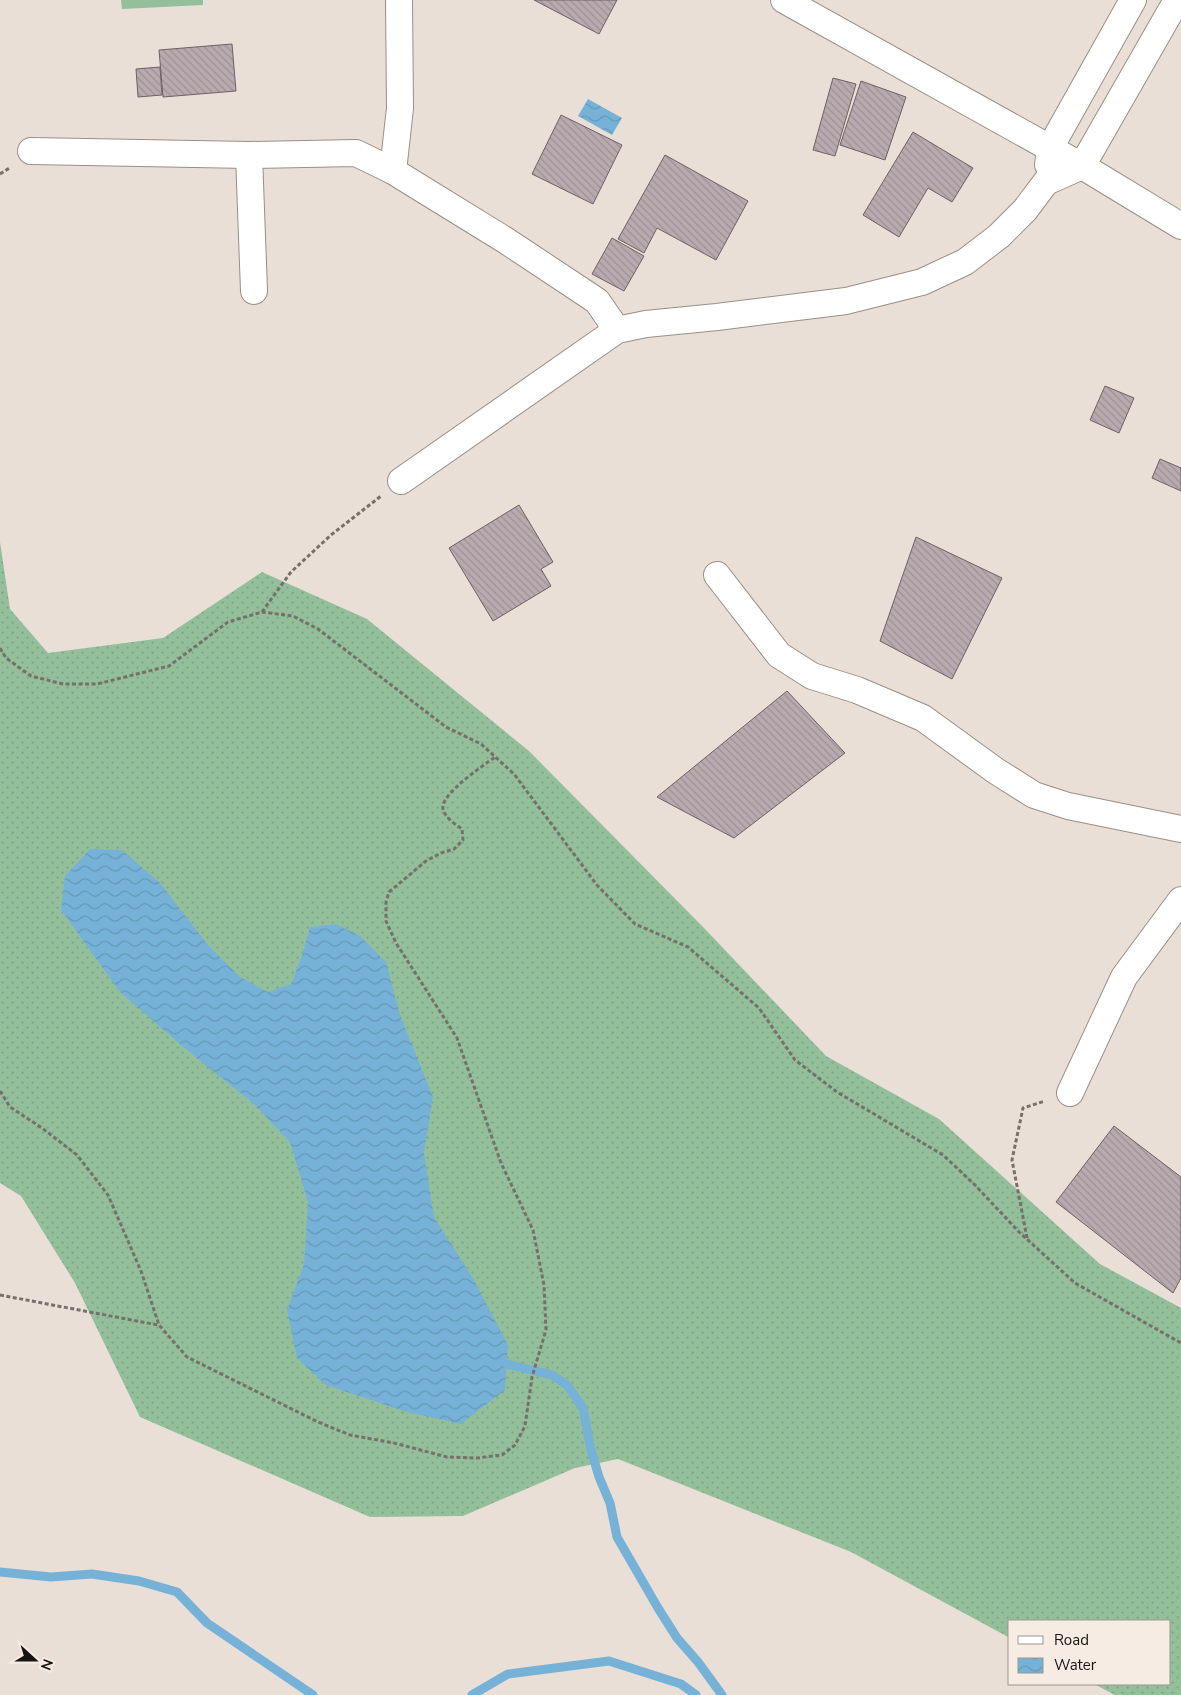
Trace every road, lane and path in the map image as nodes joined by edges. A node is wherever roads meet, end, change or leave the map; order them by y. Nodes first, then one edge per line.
1 (399, 0) edge
2 (784, 0) edge
3 (1133, 0) edge
4 (1177, 0) edge
5 (1050, 148) junction
6 (31, 151) dead end
7 (249, 155) junction
8 (1082, 166) junction
9 (393, 170) junction
10 (1046, 182) junction
11 (1181, 226) edge
12 (254, 291) dead end
13 (617, 330) junction
14 (401, 481) joint
15 (717, 575) dead end
16 (262, 612) junction
17 (0, 648) edge
18 (495, 757) junction
19 (1181, 829) edge
20 (1181, 900) edge
21 (0, 1091) edge
22 (1070, 1093) joint
23 (1027, 1239) junction
24 (0, 1296) edge
25 (159, 1326) junction
26 (1181, 1343) edge

1 - 9 street
2 - 5 street
3 - 5 street
4 - 8 street
5 - 8 street
5 - 10 street
6 - 7 street
7 - 9 street
7 - 12 street
8 - 10 street
8 - 11 street
9 - 13 street
10 - 13 street
13 - 14 street
14 - 16 path
15 - 19 street
16 - 17 path
16 - 18 path
18 - 23 path
18 - 25 path
20 - 22 street
21 - 25 path
22 - 23 path
23 - 26 path
24 - 25 path

